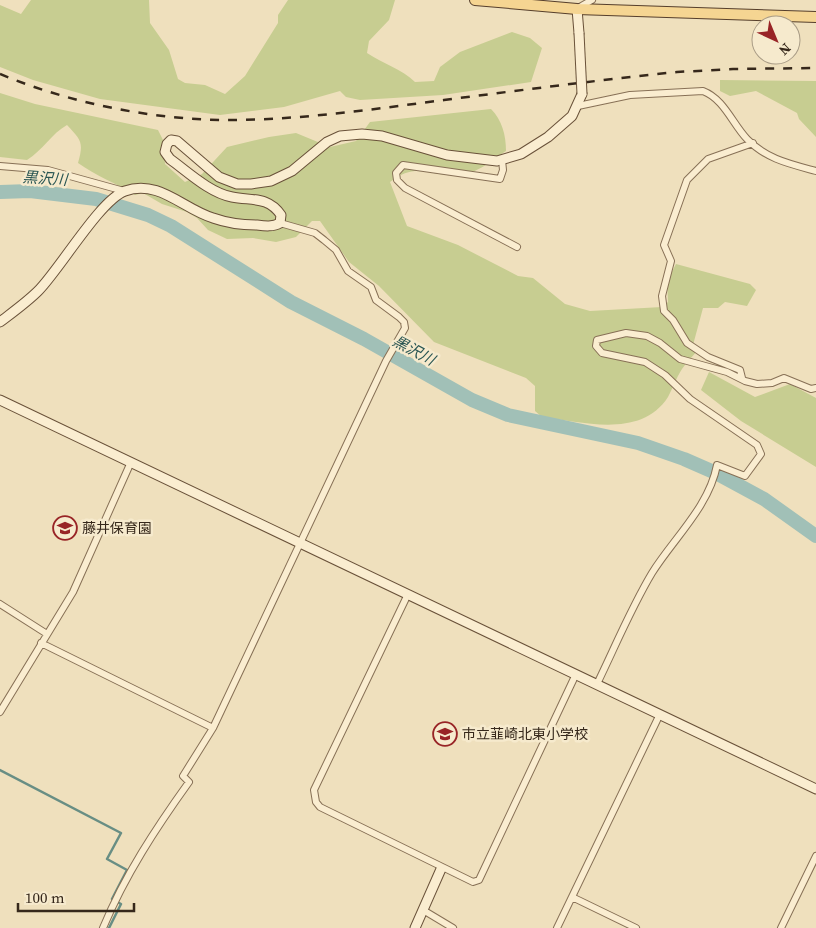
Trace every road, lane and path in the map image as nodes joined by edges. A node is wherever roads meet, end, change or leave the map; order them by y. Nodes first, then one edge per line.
1 (475, 0) edge
2 (592, 0) edge
3 (577, 9) junction
4 (816, 17) edge
5 (578, 106) junction
6 (752, 144) junction
7 (502, 160) junction
8 (0, 166) edge
9 (816, 171) edge
10 (124, 192) junction
11 (280, 223) junction
12 (517, 247) dead end
13 (0, 322) edge
14 (742, 378) junction
15 (816, 388) edge
16 (0, 400) edge
17 (130, 462) junction
18 (300, 542) junction
19 (408, 594) junction
20 (0, 604) edge
21 (47, 634) junction
22 (42, 643) junction
23 (576, 674) junction
24 (597, 684) junction
25 (0, 712) edge
26 (660, 714) junction
27 (213, 728) junction
28 (816, 789) edge
29 (816, 856) edge
30 (441, 869) junction
31 (572, 897) junction
32 (423, 910) junction
33 (103, 928) edge
34 (415, 928) edge
35 (452, 928) edge
36 (557, 928) edge
37 (636, 928) edge
38 (781, 928) edge

1 - 3 main road
2 - 3 street
3 - 4 main road
3 - 5 street, bridge
5 - 6 street
5 - 7 street
6 - 9 street
6 - 14 street
7 - 11 street
7 - 12 street
8 - 10 street
10 - 11 street
10 - 13 street
11 - 18 street
14 - 15 street
14 - 24 street
16 - 17 street
17 - 18 street
17 - 21 street
18 - 19 street
18 - 27 street
19 - 23 street
19 - 30 street
20 - 21 street
21 - 22 street
22 - 25 street
22 - 27 street
23 - 24 street
23 - 30 street
24 - 26 street
26 - 28 street
26 - 31 street
27 - 33 street
29 - 38 street
30 - 32 street
31 - 36 street
31 - 37 street
32 - 34 street
32 - 35 street

